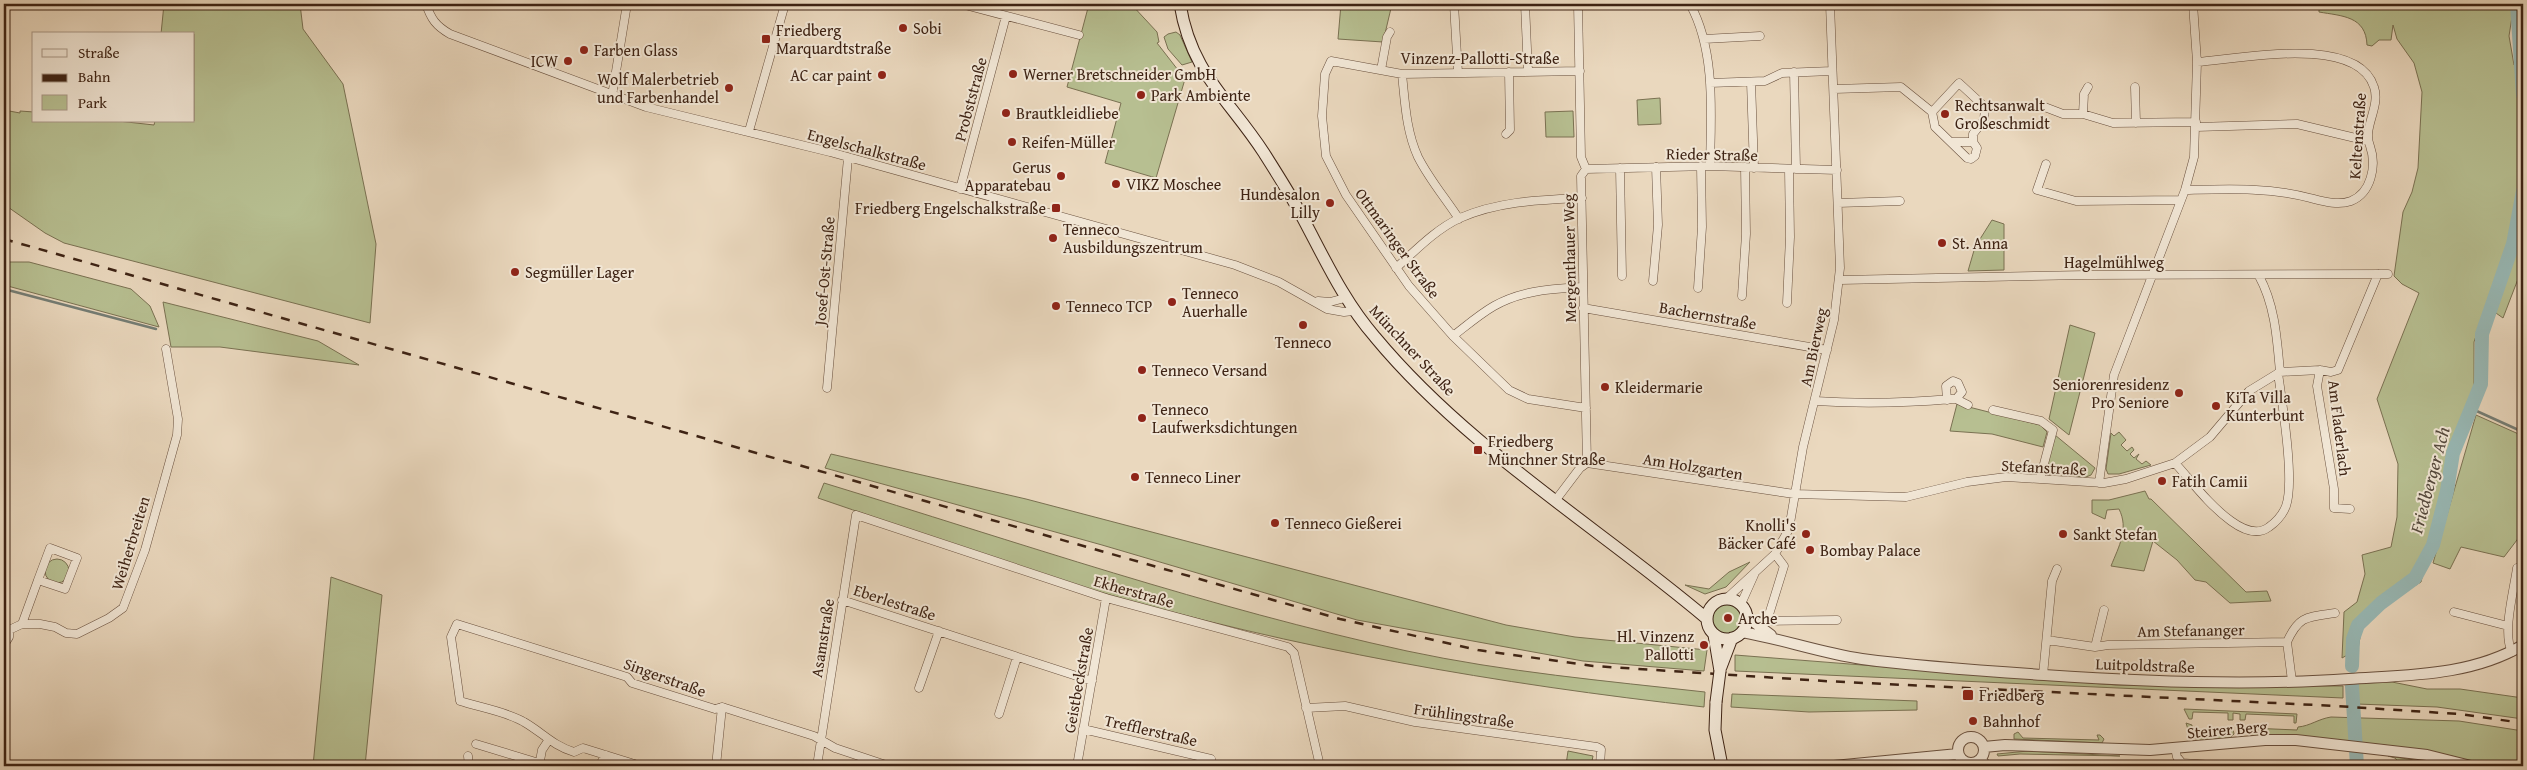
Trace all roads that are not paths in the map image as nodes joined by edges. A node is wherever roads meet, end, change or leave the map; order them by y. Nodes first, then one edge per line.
1 (426, 4) edge
2 (627, 4) edge
3 (785, 4) edge
4 (961, 4) edge
5 (1180, 4) edge
6 (1454, 4) edge
7 (1526, 4) edge
8 (1578, 4) edge
9 (1690, 4) edge
10 (1830, 4) edge
11 (2193, 4) edge
12 (1006, 16) junction
13 (1390, 32) dead end
14 (1078, 35) dead end
15 (1760, 36) dead end
16 (1704, 39) junction
17 (2197, 62) junction
18 (1328, 65) joint
19 (1382, 70) junction
20 (1580, 71) junction
21 (1832, 71) junction
22 (1509, 72) junction
23 (1528, 72) junction
24 (1794, 72) junction
25 (1458, 73) junction
26 (1402, 74) junction
27 (1751, 82) junction
28 (1710, 83) junction
29 (2088, 87) dead end
30 (2136, 87) dead end
31 (1834, 89) junction
32 (612, 96) junction
33 (2042, 106) dead end
34 (1932, 112) junction
35 (2083, 114) junction
36 (2136, 123) junction
37 (2196, 124) junction
38 (749, 131) junction
39 (1506, 134) dead end
40 (2368, 141) junction
41 (1951, 142) junction
42 (1973, 142) junction
43 (848, 158) junction
44 (2046, 164) dead end
45 (1701, 166) junction
46 (1710, 166) junction
47 (1656, 167) junction
48 (1745, 167) junction
49 (1620, 168) junction
50 (1754, 168) junction
51 (1586, 169) junction
52 (1793, 169) junction
53 (1837, 170) junction
54 (960, 189) junction
55 (2185, 190) junction
56 (1582, 198) junction
57 (2181, 200) junction
58 (1900, 201) dead end
59 (1838, 203) junction
60 (1459, 219) junction
61 (1396, 268) junction
62 (2378, 274) junction
63 (2388, 274) dead end
64 (2151, 275) junction
65 (1622, 276) dead end
66 (2259, 276) junction
67 (1840, 280) junction
68 (1653, 281) dead end
69 (1583, 287) junction
70 (1698, 288) dead end
71 (1742, 296) dead end
72 (1345, 298) junction
73 (1316, 301) junction
74 (1787, 303) dead end
75 (1584, 308) junction
76 (1353, 310) junction
77 (1453, 336) junction
78 (166, 349) dead end
79 (1828, 350) junction
80 (2320, 370) junction
81 (2279, 372) junction
82 (828, 388) dead end
83 (1956, 399) junction
84 (1947, 400) junction
85 (1815, 401) junction
86 (1968, 405) dead end
87 (1586, 408) junction
88 (1993, 410) dead end
89 (1588, 463) junction
90 (2176, 463) junction
91 (2040, 479) junction
92 (2098, 483) junction
93 (1794, 494) junction
94 (1555, 501) junction
95 (2350, 509) dead end
96 (856, 515) joint
97 (1775, 554) junction
98 (2517, 568) dead end
99 (2057, 569) dead end
100 (1756, 571) junction
101 (38, 580) junction
102 (1681, 595) junction
103 (1106, 598) junction
104 (1727, 598) junction
105 (842, 600) junction
106 (1712, 604) junction
107 (1741, 604) junction
108 (2104, 610) dead end
109 (2454, 612) dead end
110 (2335, 613) dead end
111 (1747, 617) junction
112 (1706, 618) junction
113 (1837, 620) dead end
114 (22, 624) junction
115 (2508, 626) junction
116 (6, 627) edge
117 (939, 631) junction
118 (1714, 635) junction
119 (1737, 635) junction
120 (1777, 638) junction
121 (2047, 640) junction
122 (2287, 642) junction
123 (4, 644) edge
124 (2523, 646) edge
125 (2095, 647) junction
126 (2512, 652) junction
127 (1018, 657) junction
128 (1721, 657) junction
129 (2043, 675) junction
130 (1092, 681) junction
131 (2292, 681) junction
132 (919, 688) dead end
133 (722, 707) junction
134 (1306, 708) junction
135 (999, 714) dead end
136 (1083, 729) junction
137 (820, 740) junction
138 (548, 741) junction
139 (476, 744) dead end
140 (1984, 747) junction
141 (2175, 748) junction
142 (1958, 754) junction
143 (606, 755) junction
144 (468, 756) dead end
145 (1212, 759) dead end
146 (1981, 760) junction
147 (539, 765) edge
148 (1854, 765) edge
149 (469, 766) edge
150 (599, 766) edge
151 (641, 766) edge
152 (716, 766) edge
153 (818, 766) edge
154 (889, 766) edge
155 (1078, 766) edge
156 (1320, 766) edge
157 (1600, 766) edge
158 (1722, 766) edge
159 (1834, 766) edge
160 (1990, 766) edge
161 (2229, 766) edge
162 (2471, 766) edge

1 - 32 street, Engelschalkstraße
2 - 32 street
3 - 38 street
4 - 12 street
5 - 72 main road, Münchner Straße
6 - 25 street
7 - 23 street
8 - 20 street, Mergenthauer Weg
9 - 16 street
10 - 21 street, Am Bierweg
11 - 17 street
12 - 14 street
12 - 54 street, Probststraße
13 - 19 street, Vinzenz-Pallotti-Straße
15 - 16 street
16 - 28 street
17 - 37 street
17 - 40 street, Keltenstraße
18 - 19 street, Vinzenz-Pallotti-Straße
18 - 61 street, Ottmaringer Straße
19 - 26 street, Vinzenz-Pallotti-Straße
20 - 23 street, Vinzenz-Pallotti-Straße
20 - 51 street, Mergenthauer Weg
21 - 24 street
21 - 31 street, Am Bierweg
22 - 23 street, Vinzenz-Pallotti-Straße
22 - 25 street, Vinzenz-Pallotti-Straße
22 - 39 street
24 - 27 street
24 - 52 street
25 - 26 street, Vinzenz-Pallotti-Straße
26 - 60 street
27 - 28 street
27 - 50 street
28 - 46 street
29 - 35 street
30 - 36 street
31 - 34 street
31 - 53 street, Am Bierweg
32 - 38 street, Engelschalkstraße
33 - 35 street
34 - 41 street
34 - 42 street
35 - 36 street
36 - 37 street
37 - 40 street
37 - 55 street
38 - 43 street, Engelschalkstraße
40 - 55 street, Keltenstraße
41 - 42 street
41 - 42 street
43 - 54 street, Engelschalkstraße
43 - 82 street, Josef-Ost-Straße
44 - 57 street
45 - 46 street, Rieder Straße
45 - 47 street, Rieder Straße
45 - 70 street
46 - 48 street, Rieder Straße
47 - 49 street, Rieder Straße
47 - 68 street
48 - 50 street, Rieder Straße
48 - 71 street
49 - 51 street, Rieder Straße
49 - 65 street
50 - 52 street, Rieder Straße
51 - 56 street, Mergenthauer Weg
52 - 53 street, Rieder Straße
52 - 74 street
53 - 59 street, Am Bierweg
54 - 73 street, Engelschalkstraße
55 - 57 street
56 - 60 street
56 - 69 street, Mergenthauer Weg
57 - 64 street
58 - 59 street
59 - 67 street, Am Bierweg
60 - 61 street
61 - 77 street, Ottmaringer Straße
62 - 63 street, Hagelmühlweg
62 - 66 street, Hagelmühlweg
62 - 80 street, Am Fladerlach
64 - 66 street, Hagelmühlweg
64 - 67 street, Hagelmühlweg
64 - 92 street
66 - 81 street
67 - 79 street, Am Bierweg
69 - 75 street, Mergenthauer Weg
69 - 77 street
72 - 73 street, Engelschalkstraße
72 - 76 main road, Münchner Straße
73 - 76 street, Engelschalkstraße
75 - 79 street, Bachernstraße
75 - 87 street, Mergenthauer Weg
76 - 94 main road, Münchner Straße
77 - 87 street, Ottmaringer Straße
78 - 114 street, Weiherbreiten
79 - 85 street, Am Bierweg
80 - 81 street, Stefanstraße
80 - 95 street, Am Fladerlach
81 - 90 street, Stefanstraße
81 - 90 street
83 - 84 street
83 - 84 street
83 - 86 street
84 - 85 street
85 - 93 street, Am Bierweg
87 - 89 street, Mergenthauer Weg
88 - 91 street
89 - 93 street, Am Holzgarten
89 - 94 street
90 - 92 street, Stefanstraße
91 - 92 street, Stefanstraße
91 - 93 street, Stefanstraße
93 - 97 street
94 - 102 main road, Münchner Straße
96 - 103 street, Ekherstraße
96 - 105 street, Asamstraße
97 - 100 street
97 - 113 street
98 - 115 street
99 - 121 street
100 - 104 street
100 - 107 street
101 - 101 street
101 - 114 street
102 - 106 main road, Münchner Straße
102 - 112 main road, Münchner Straße
103 - 130 street, Geistbeckstraße
103 - 134 street, Ekherstraße
104 - 106 main road
104 - 107 main road
105 - 117 street, Eberlestraße
105 - 137 street, Asamstraße
106 - 112 main road
107 - 111 main road
108 - 125 street
109 - 115 street
110 - 122 street
111 - 119 main road
111 - 120 street, Luitpoldstraße
112 - 118 main road
114 - 116 street, Weiherbreiten
115 - 126 street
116 - 123 street, Weiherbreiten
117 - 127 street, Eberlestraße
117 - 132 street, Eberlestraße
118 - 119 main road
118 - 128 main road
119 - 120 street, Luitpoldstraße
119 - 128 main road
120 - 129 street, Luitpoldstraße
121 - 125 street, Am Stefananger
121 - 129 street
122 - 125 street, Am Stefananger
122 - 131 street
124 - 126 street, Luitpoldstraße
126 - 131 street, Luitpoldstraße
127 - 130 street, Eberlestraße
127 - 135 street
128 - 158 main road, bridge
129 - 131 street, Luitpoldstraße
130 - 136 street, Geistbeckstraße
133 - 137 street, Singerstraße
133 - 138 street, Singerstraße
133 - 152 street
134 - 156 street, Ekherstraße
134 - 157 street, Frühlingstraße
136 - 145 street, Trefflerstraße
136 - 155 street, Geistbeckstraße
137 - 153 street, Asamstraße
137 - 154 street, Singerstraße
138 - 143 street
138 - 147 street
139 - 147 street
140 - 141 street, Steirer Berg
140 - 142 street
140 - 146 street
141 - 161 street
141 - 162 street, Steirer Berg
142 - 146 street
142 - 148 street
143 - 150 street
143 - 151 street
144 - 149 street
146 - 160 street
148 - 159 street

